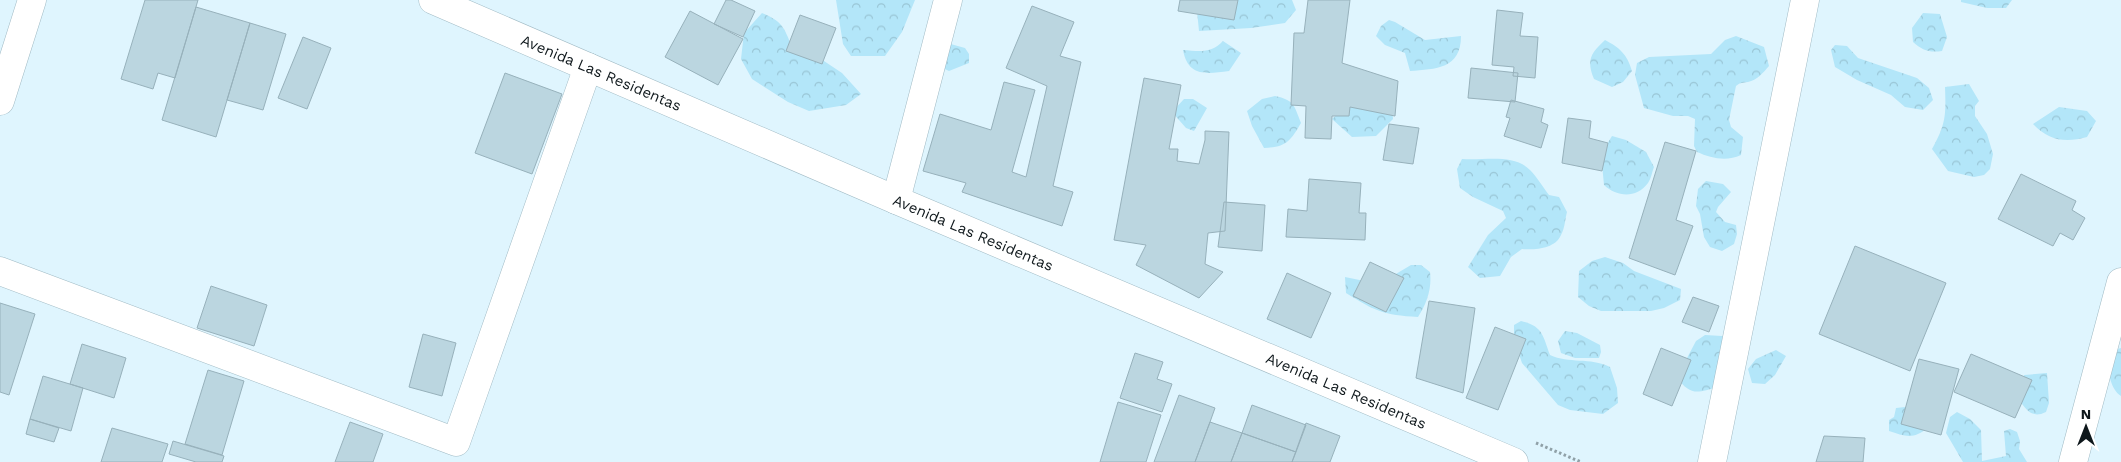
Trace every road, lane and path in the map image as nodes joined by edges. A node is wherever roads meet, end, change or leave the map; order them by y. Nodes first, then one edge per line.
1 (32, 0) edge
2 (433, 0) edge
3 (948, 0) edge
4 (1805, 0) edge
5 (588, 68) junction
6 (0, 101) edge
7 (896, 200) junction
8 (0, 271) edge
9 (2121, 282) edge
10 (1514, 462) edge
11 (1712, 462) edge
12 (2073, 462) edge

1 - 6 street
2 - 5 street, Avenida Las Residentas
3 - 7 street
4 - 11 street
5 - 7 street, Avenida Las Residentas
5 - 8 street
7 - 10 street, Avenida Las Residentas
9 - 12 street

